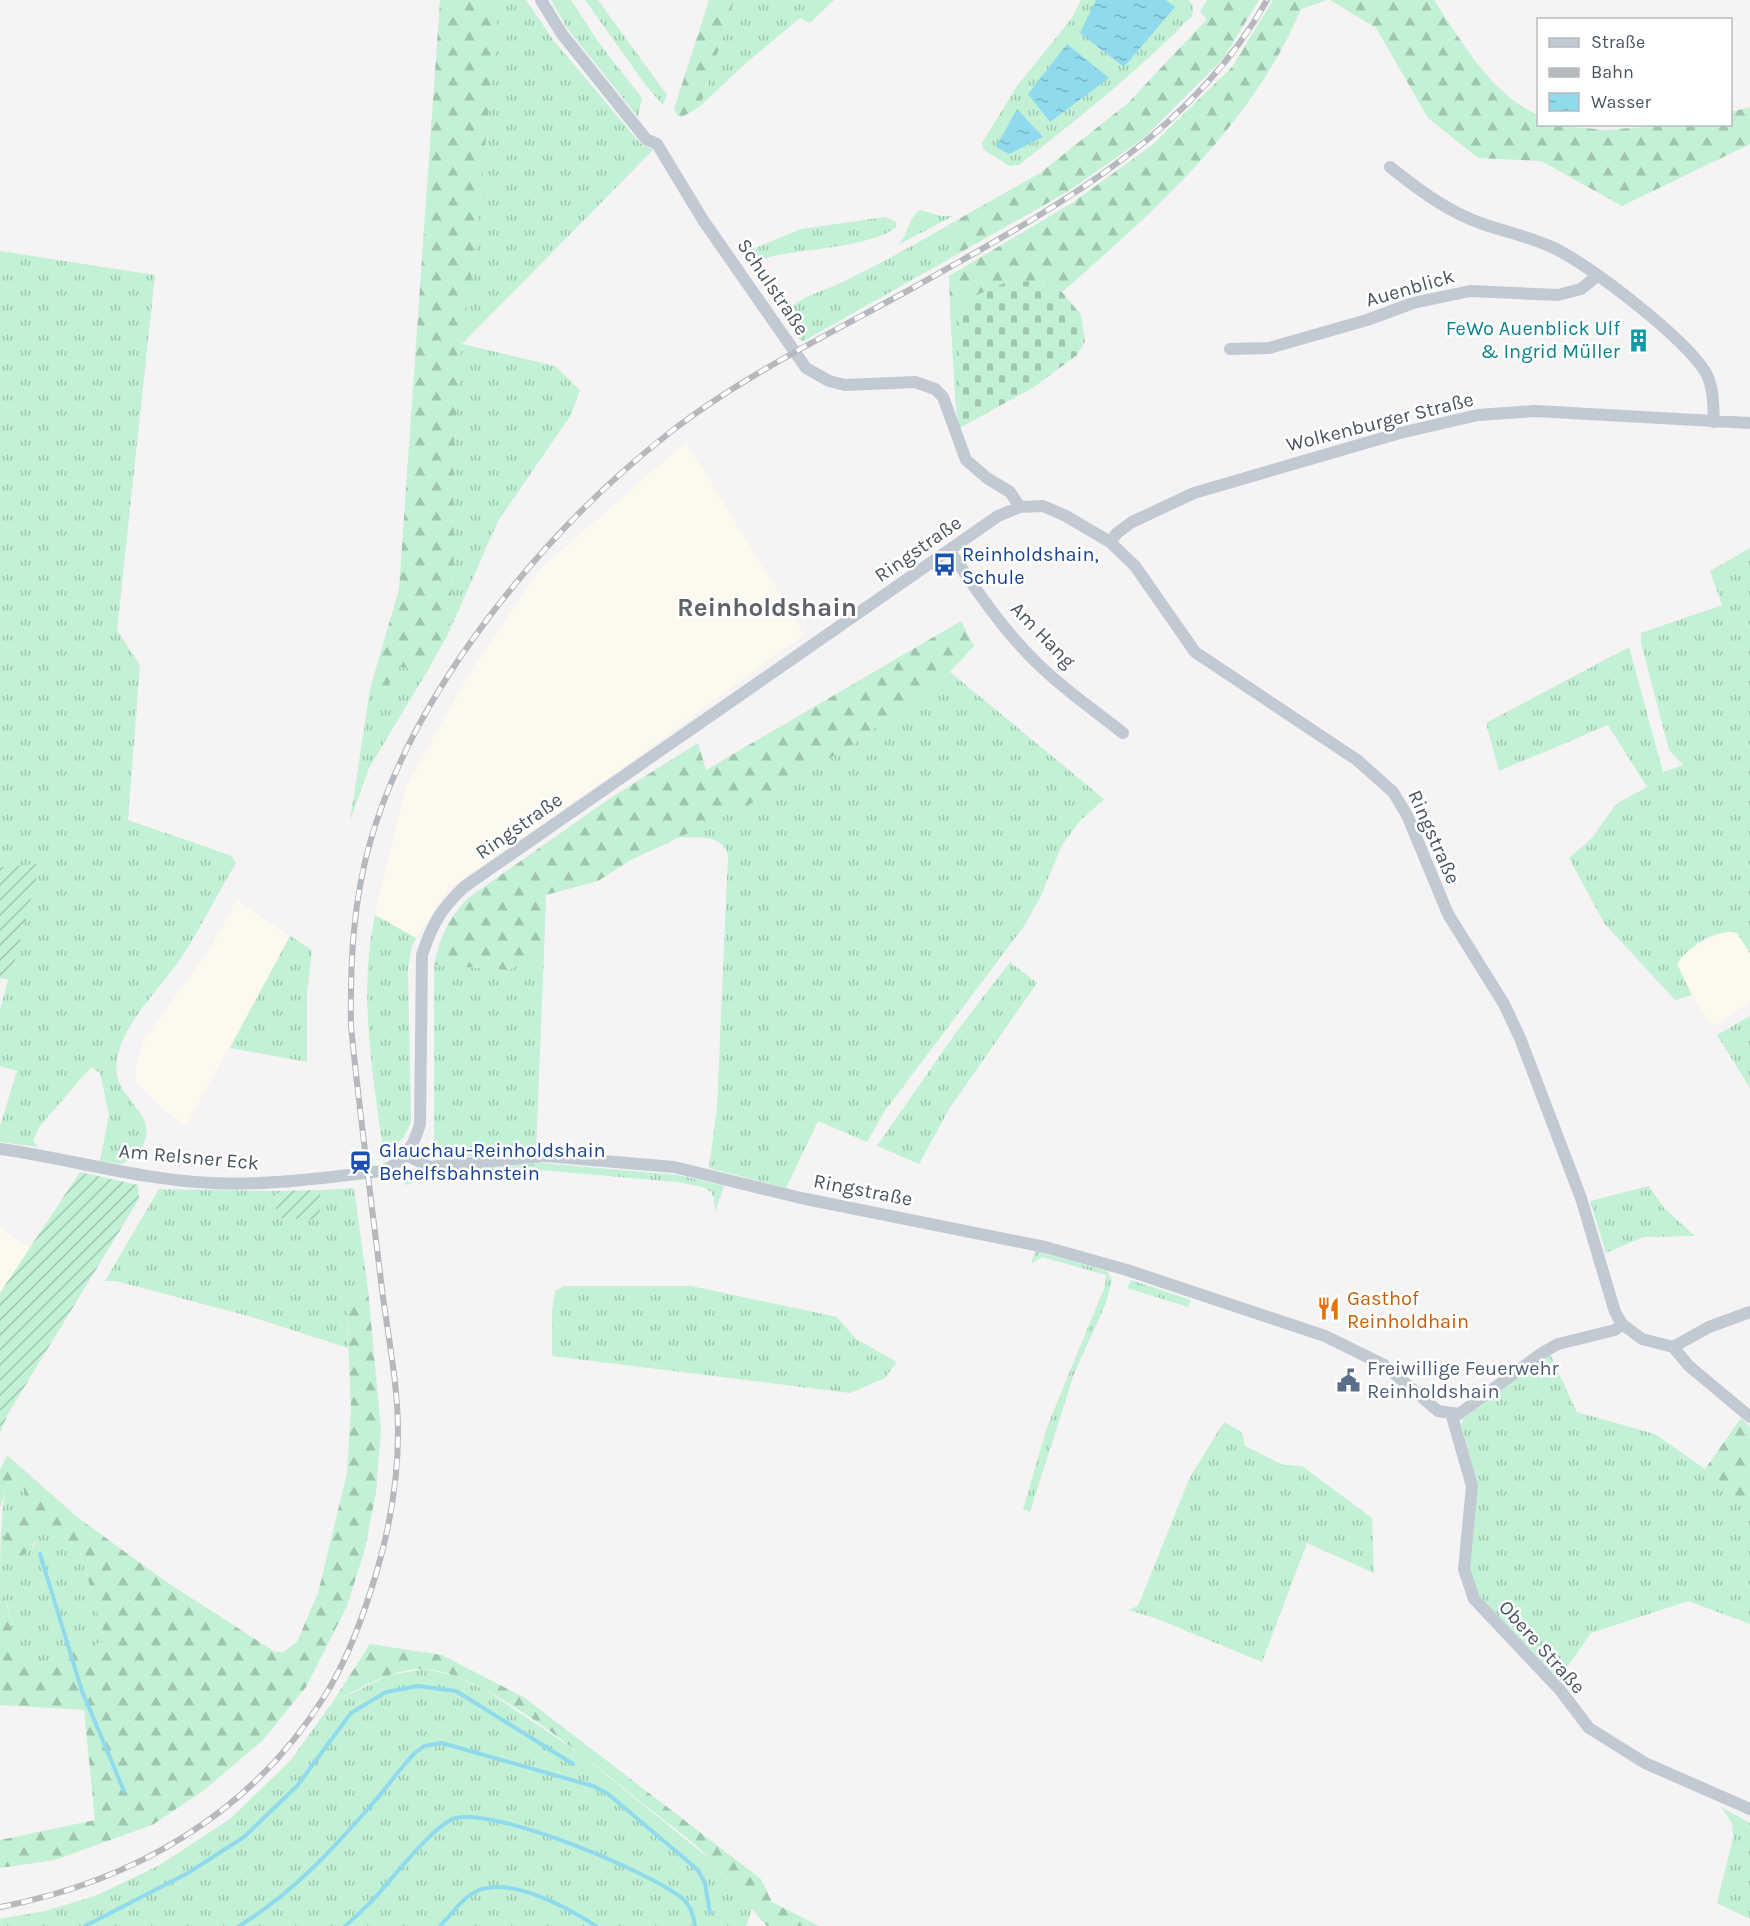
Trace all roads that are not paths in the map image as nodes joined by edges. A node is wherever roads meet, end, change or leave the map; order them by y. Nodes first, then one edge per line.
1 (541, 0) edge
2 (1390, 167) dead end
3 (1597, 276) junction
4 (1230, 349) dead end
5 (1714, 422) junction
6 (1750, 423) edge
7 (1020, 507) junction
8 (1110, 542) junction
9 (950, 551) junction
10 (1123, 733) dead end
11 (0, 1149) edge
12 (405, 1155) junction
13 (1750, 1312) edge
14 (1622, 1324) junction
15 (1674, 1347) junction
16 (1451, 1413) junction
17 (1750, 1417) edge
18 (1750, 1809) edge

1 - 7 street, Schulstraße
2 - 3 street
3 - 4 street, Auenblick
3 - 5 street
5 - 6 street, Wolkenburger Straße
5 - 8 street, Wolkenburger Straße
7 - 8 street, Ringstraße
7 - 9 street, Ringstraße
8 - 14 street, Ringstraße
9 - 10 street, Am Hang
9 - 12 street, Ringstraße
11 - 12 street, Am Relsner Eck
12 - 16 street, Ringstraße
13 - 15 street
14 - 15 street
14 - 16 street
15 - 17 street
16 - 18 street, Obere Straße

